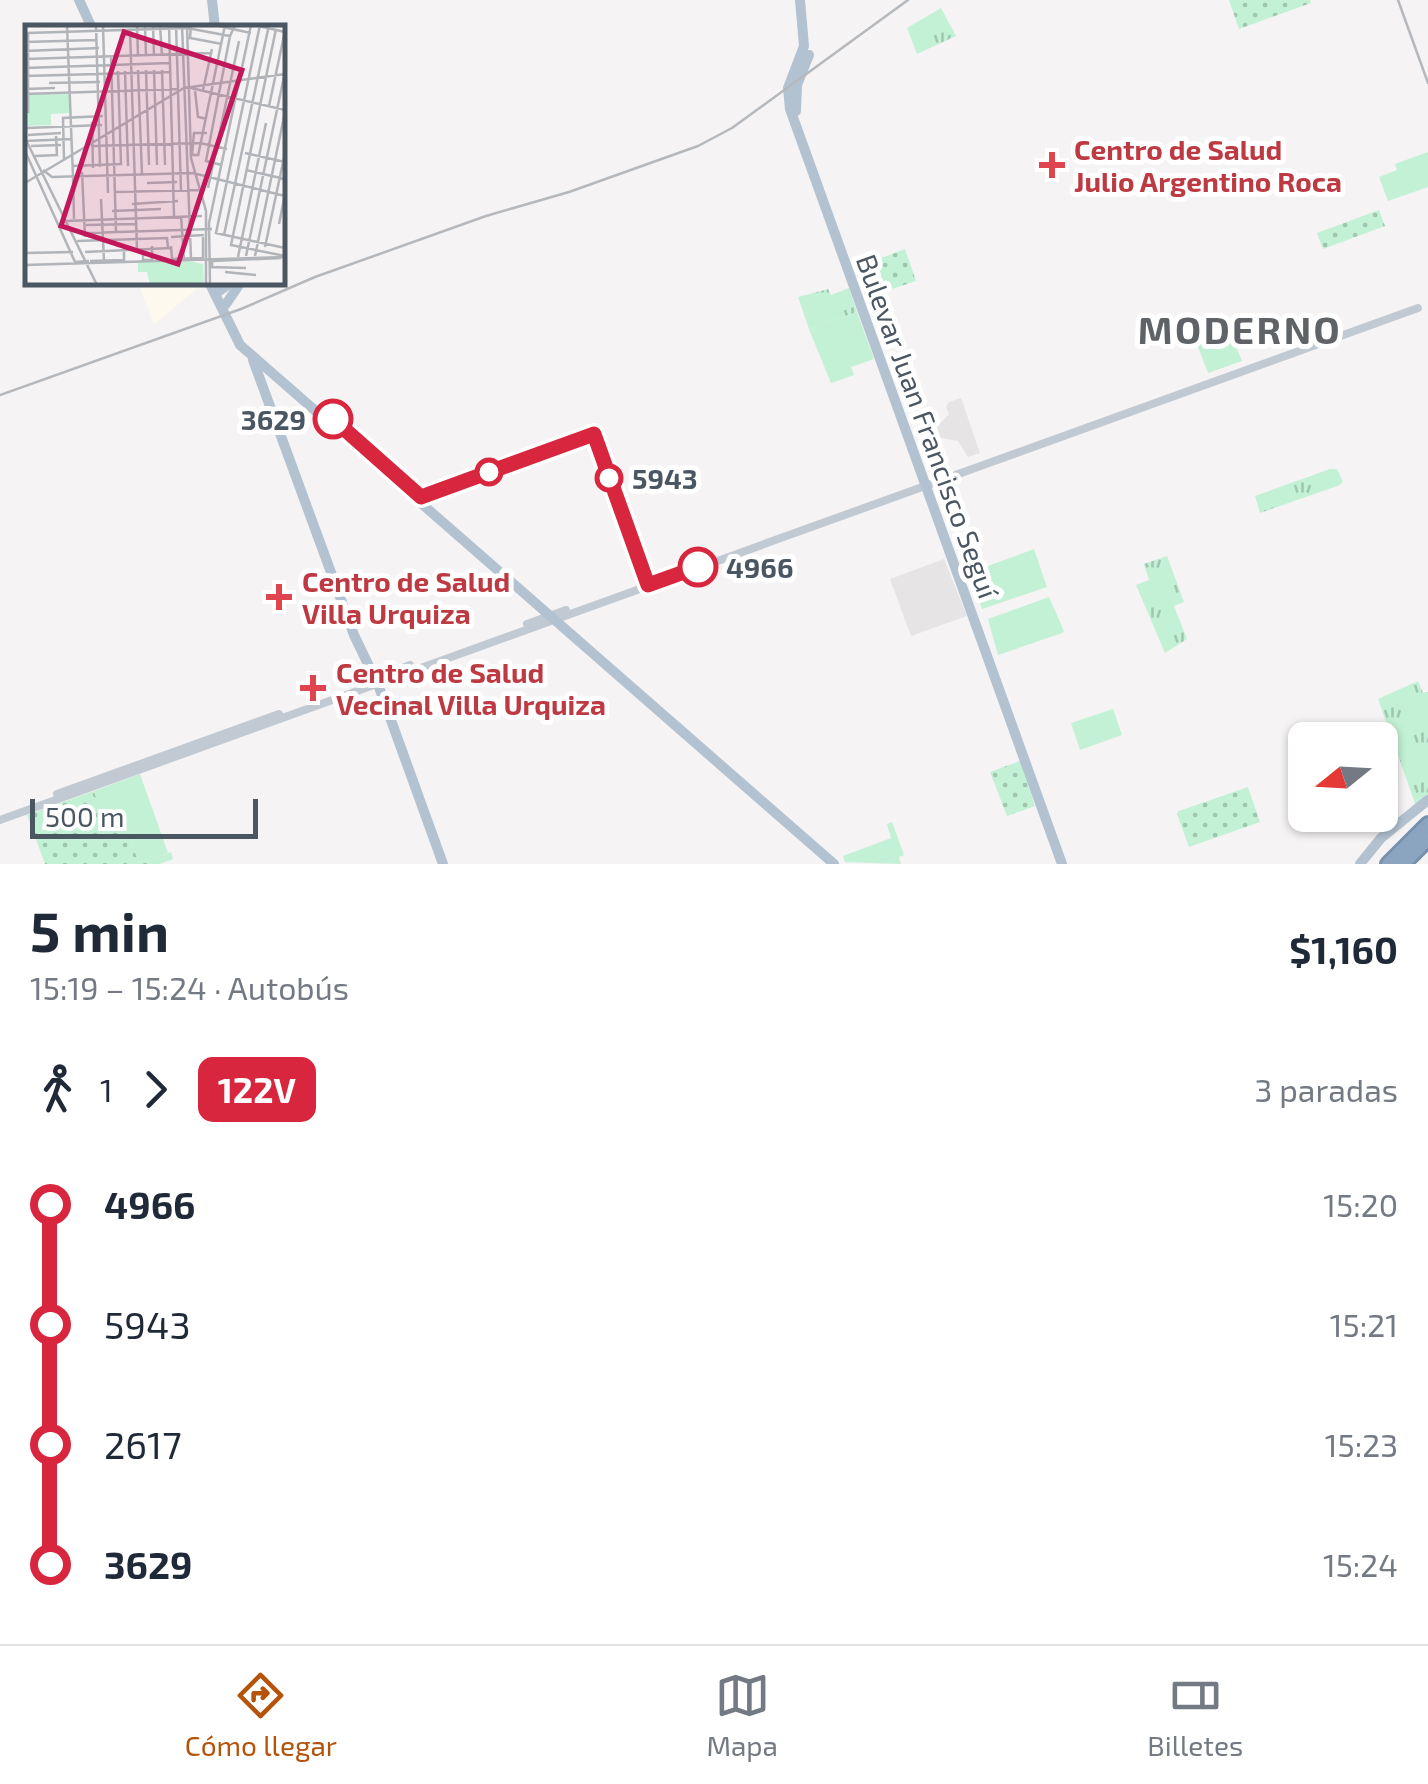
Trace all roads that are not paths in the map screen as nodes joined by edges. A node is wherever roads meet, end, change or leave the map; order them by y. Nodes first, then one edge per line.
1 (76, 0) edge
2 (209, 0) edge
3 (804, 0) edge
4 (88, 25) edge
5 (212, 25) edge
6 (239, 285) edge
7 (215, 287) edge
8 (226, 304) junction
9 (1418, 305) dead end
10 (248, 349) junction
11 (278, 375) junction
12 (259, 382) junction
13 (927, 481) junction
14 (554, 617) junction
15 (374, 682) junction
16 (1428, 800) edge
17 (0, 818) edge
18 (1428, 824) edge
19 (1428, 839) edge
20 (440, 864) edge
21 (837, 864) edge
22 (1065, 864) edge
23 (1360, 864) edge
24 (1388, 864) edge
25 (1402, 864) edge

1 - 4 main road
2 - 5 main road
3 - 13 main road, Bulevar Juan Francisco Seguí
3 - 13 main road, Bulevar Juan Francisco Seguí
6 - 8 main road
7 - 8 main road
7 - 10 main road
8 - 10 main road
9 - 13 street
10 - 11 main road
10 - 12 main road
11 - 12 main road
11 - 14 main road
12 - 15 main road
13 - 14 street
13 - 22 main road, Bulevar Juan Francisco Seguí
14 - 15 street
14 - 21 main road
15 - 17 street
15 - 20 main road
16 - 23 main road
18 - 24 highway
19 - 25 highway

